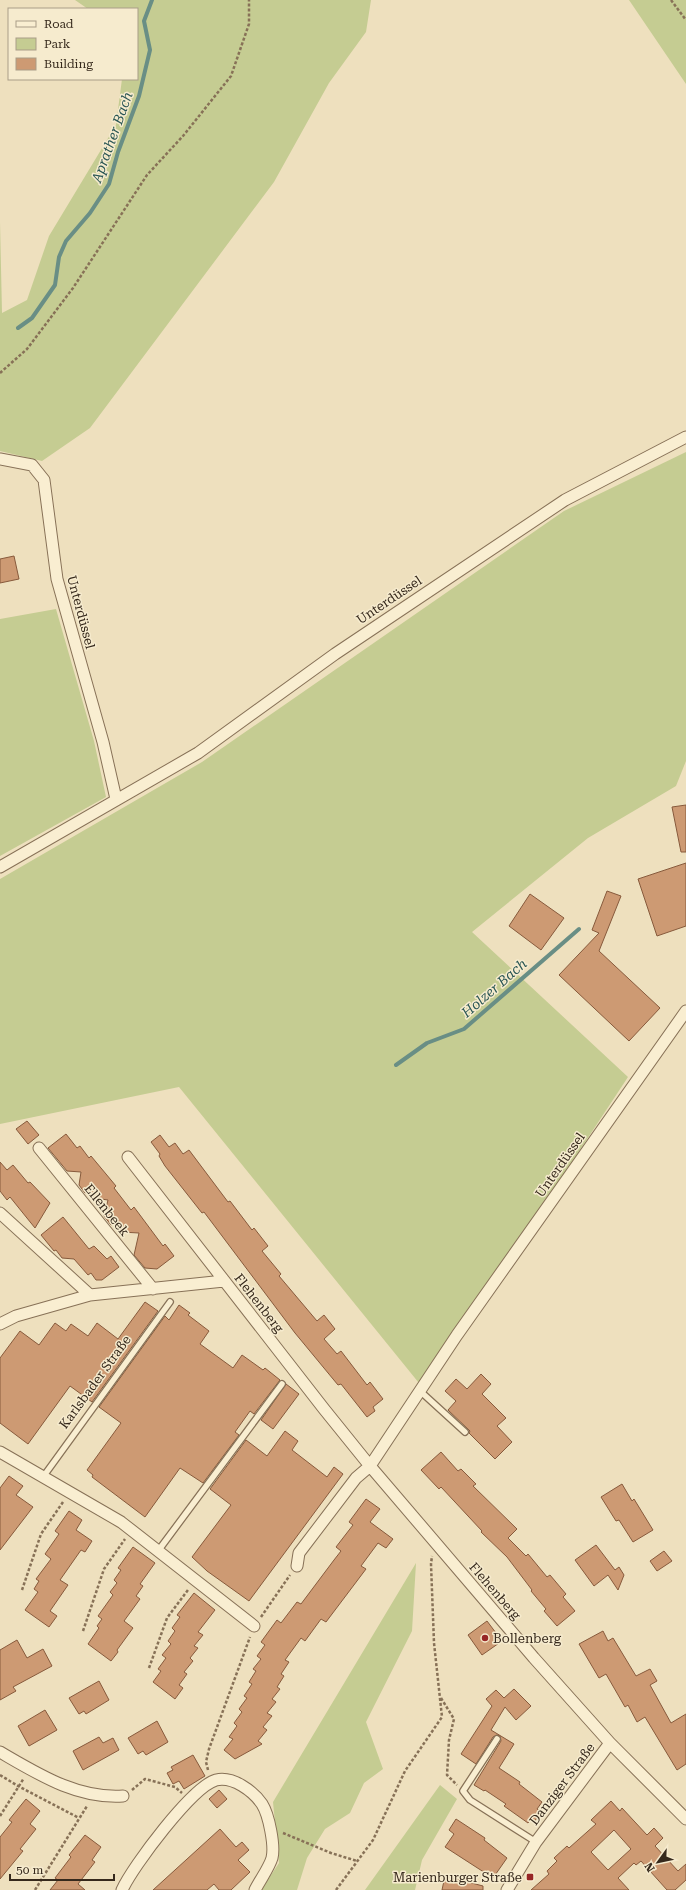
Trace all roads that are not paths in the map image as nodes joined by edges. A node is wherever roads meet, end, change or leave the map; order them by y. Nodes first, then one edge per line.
1 (686, 437) edge
2 (0, 460) edge
3 (116, 799) junction
4 (0, 867) edge
5 (686, 1011) edge
6 (39, 1148) dead end
7 (128, 1157) dead end
8 (0, 1213) edge
9 (224, 1281) junction
10 (153, 1288) junction
11 (90, 1295) junction
12 (170, 1302) dead end
13 (0, 1324) edge
14 (282, 1384) dead end
15 (420, 1391) junction
16 (465, 1432) dead end
17 (0, 1452) edge
18 (370, 1466) junction
19 (43, 1478) junction
20 (158, 1551) junction
21 (297, 1566) road end
22 (254, 1626) road end
23 (497, 1739) dead end
24 (610, 1743) junction
25 (0, 1752) edge
26 (123, 1796) road end
27 (686, 1819) edge
28 (536, 1842) junction
29 (122, 1890) edge
30 (255, 1890) edge
31 (507, 1890) edge

1 - 3 street, Unterdüssel
2 - 3 street, Unterdüssel
3 - 4 street, Unterdüssel
5 - 15 street, Unterdüssel
6 - 10 street, Ellenbeek
7 - 9 street, Flehenberg
8 - 11 street
9 - 10 street
9 - 18 street, Flehenberg
10 - 11 street
11 - 13 street
12 - 19 lane, Karlsbader Straße
14 - 20 lane
15 - 16 lane
15 - 18 street
17 - 19 street
18 - 21 street
18 - 24 street, Flehenberg
19 - 20 street
20 - 22 street
23 - 28 lane, Danziger Straße
24 - 27 street, Flehenberg
24 - 28 street, Danziger Straße
25 - 26 street
28 - 31 street, Danziger Straße
29 - 30 street

